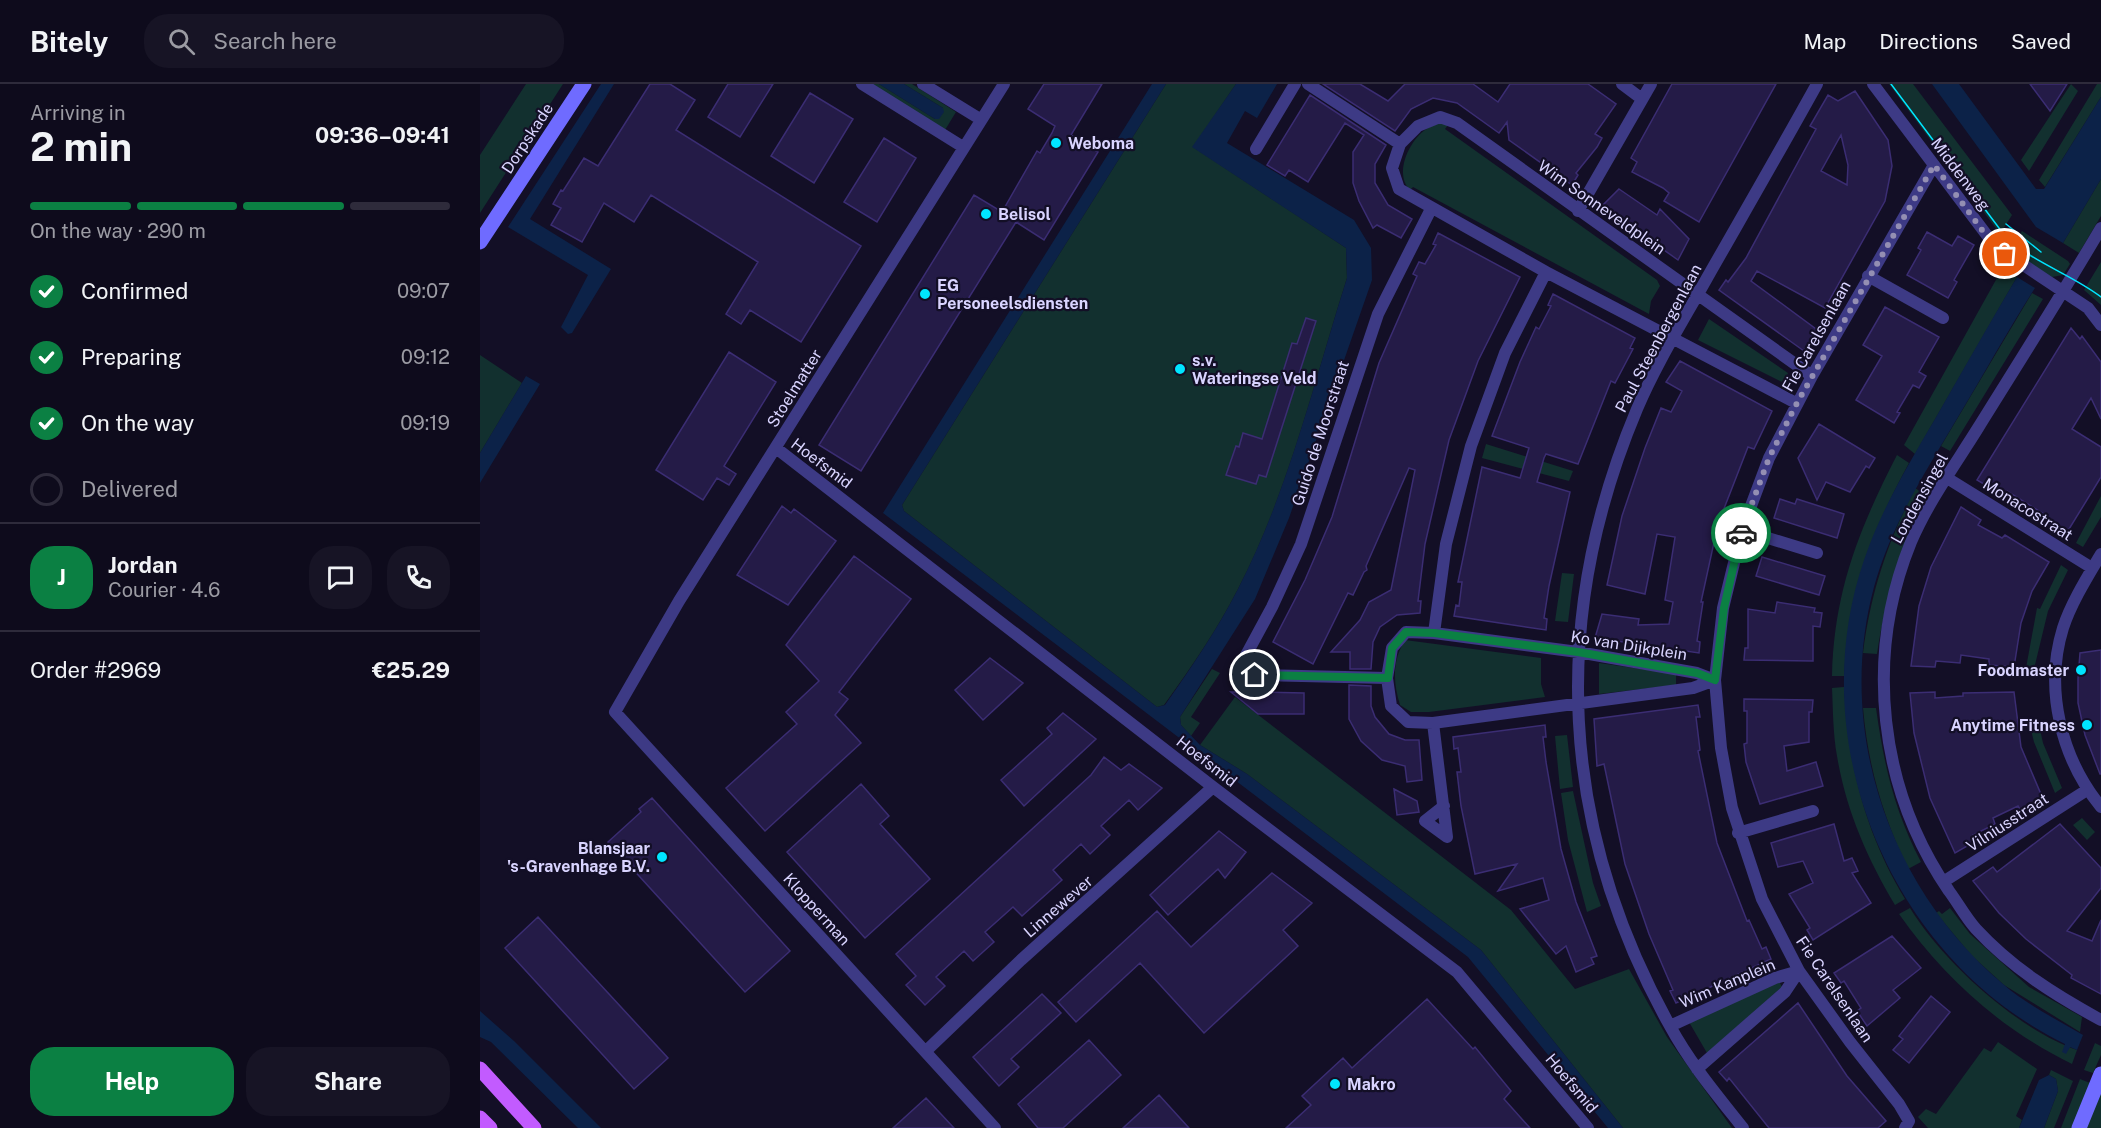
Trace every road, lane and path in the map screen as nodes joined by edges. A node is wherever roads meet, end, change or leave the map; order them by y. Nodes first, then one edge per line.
1 (584, 84) edge
2 (862, 84) edge
3 (923, 84) edge
4 (1004, 84) edge
5 (1295, 84) edge
6 (1308, 84) edge
7 (1622, 84) edge
8 (1651, 84) edge
9 (1818, 84) edge
10 (1873, 84) edge
11 (1642, 99) junction
12 (980, 119) junction
13 (1400, 144) junction
14 (963, 147) junction
15 (1256, 149) dead end
16 (1934, 165) junction
17 (1431, 209) junction
18 (1578, 211) junction
19 (2101, 228) edge
20 (480, 242) edge
21 (1546, 272) junction
22 (1868, 276) junction
23 (2063, 292) junction
24 (1698, 294) junction
25 (1943, 318) dead end
26 (2101, 325) edge
27 (1673, 337) junction
28 (1812, 376) junction
29 (1797, 403) junction
30 (776, 448) junction
31 (1947, 478) junction
32 (1742, 530) junction
33 (1816, 553) dead end
34 (2101, 554) edge
35 (2092, 568) junction
36 (1434, 633) junction
37 (1578, 652) junction
38 (1388, 678) junction
39 (1715, 680) junction
40 (1577, 704) junction
41 (615, 712) joint
42 (1433, 723) junction
43 (1213, 787) junction
44 (2087, 790) junction
45 (1444, 806) dead end
46 (2101, 807) edge
47 (1813, 811) dead end
48 (1738, 833) junction
49 (1943, 882) junction
50 (1799, 971) junction
51 (2101, 1020) edge
52 (1670, 1026) junction
53 (926, 1051) junction
54 (480, 1069) edge
55 (1697, 1069) junction
56 (2101, 1074) edge
57 (480, 1118) edge
58 (1907, 1124) edge
59 (490, 1128) edge
60 (534, 1128) edge
61 (995, 1128) edge
62 (1588, 1128) edge
63 (1743, 1128) edge
64 (2079, 1128) edge

1 - 20 street, Dorpskade
2 - 14 street
3 - 12 street
4 - 12 street, Stoelmatter
5 - 15 street
6 - 13 street
7 - 11 street
8 - 11 street
9 - 24 street, Paul Steenbergenlaan
10 - 16 street, Middenweg
11 - 18 street
12 - 14 street, Stoelmatter
13 - 17 street
13 - 18 street, Wim Sonneveldplein
14 - 30 street, Stoelmatter
16 - 22 street, Fie Carelsenlaan
16 - 23 street, Middenweg
17 - 21 street
17 - 38 street, Guido de Moorstraat
18 - 24 street, Wim Sonneveldplein
19 - 23 street
21 - 27 street
21 - 36 street
22 - 25 street
22 - 28 street, Fie Carelsenlaan
23 - 26 street, Middenweg
23 - 31 street, Londensingel
24 - 27 street, Paul Steenbergenlaan
24 - 28 street, Wim Sonneveldplein
27 - 29 street
27 - 37 street, Paul Steenbergenlaan
28 - 29 street, Fie Carelsenlaan
29 - 32 street, Fie Carelsenlaan
30 - 41 street, Stoelmatter
30 - 43 street, Hoefsmid
31 - 35 street, Monacostraat
31 - 49 street, Londensingel
32 - 33 street
32 - 39 street, Fie Carelsenlaan
34 - 35 street
35 - 44 street
36 - 37 street, Ko van Dijkplein
36 - 38 street, Ko van Dijkplein
37 - 39 street, Ko van Dijkplein
37 - 40 street, Paul Steenbergenlaan
38 - 42 street, Ko van Dijkplein
39 - 40 street, Ko van Dijkplein
39 - 48 street, Fie Carelsenlaan
40 - 42 street, Ko van Dijkplein
40 - 52 street, Paul Steenbergenlaan
41 - 53 street, Klopperman
42 - 45 street
43 - 53 street, Linnewever
43 - 62 street, Hoefsmid
44 - 46 street
44 - 49 street, Vilniusstraat
47 - 48 street
48 - 50 street, Fie Carelsenlaan
49 - 51 street, Londensingel
50 - 52 street, Wim Kanplein
50 - 55 street, Wim Kanplein
50 - 58 street, Fie Carelsenlaan
52 - 55 street, Paul Steenbergenlaan
53 - 61 street, Klopperman
54 - 60 main road
55 - 63 street, Paul Steenbergenlaan
56 - 64 street
57 - 59 main road

